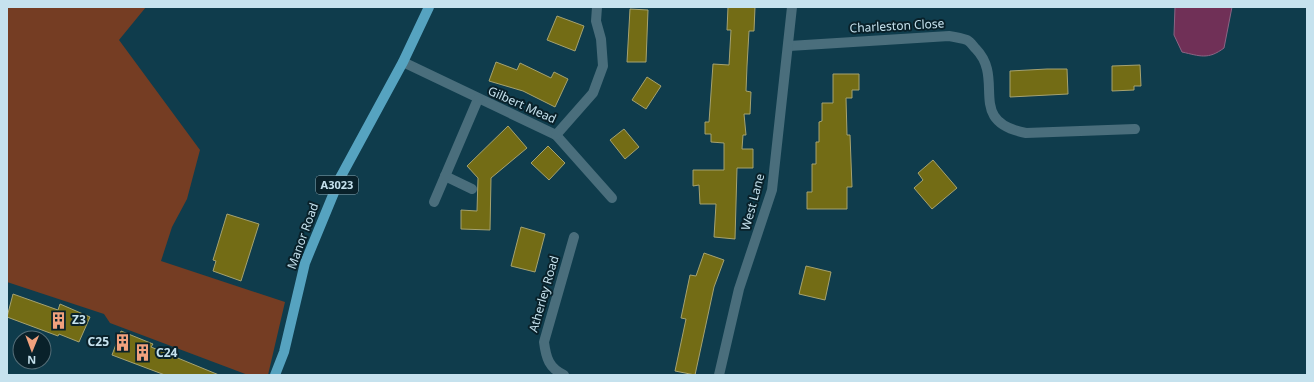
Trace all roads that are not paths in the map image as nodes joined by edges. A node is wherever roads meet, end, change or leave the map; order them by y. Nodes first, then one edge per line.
1 (429, 7) edge
2 (596, 7) edge
3 (792, 7) edge
4 (789, 46) junction
5 (403, 62) junction
6 (478, 99) junction
7 (1135, 128) dead end
8 (556, 135) junction
9 (445, 176) junction
10 (472, 189) dead end
11 (612, 198) dead end
12 (434, 202) dead end
13 (574, 237) dead end
14 (275, 375) edge
15 (564, 375) edge
16 (719, 375) edge

1 - 5 main road, Manor Road / A3023
2 - 8 street, Gilbert Mead
3 - 4 street, West Lane
4 - 7 street, Charleston Close
4 - 16 street, West Lane
5 - 6 street, Gilbert Mead
5 - 14 main road, Manor Road / A3023
6 - 8 street, Gilbert Mead
6 - 9 street, Gilbert Mead
8 - 11 street, Gilbert Mead
9 - 10 street
9 - 12 street, Gilbert Mead
13 - 15 street, Atherley Road

